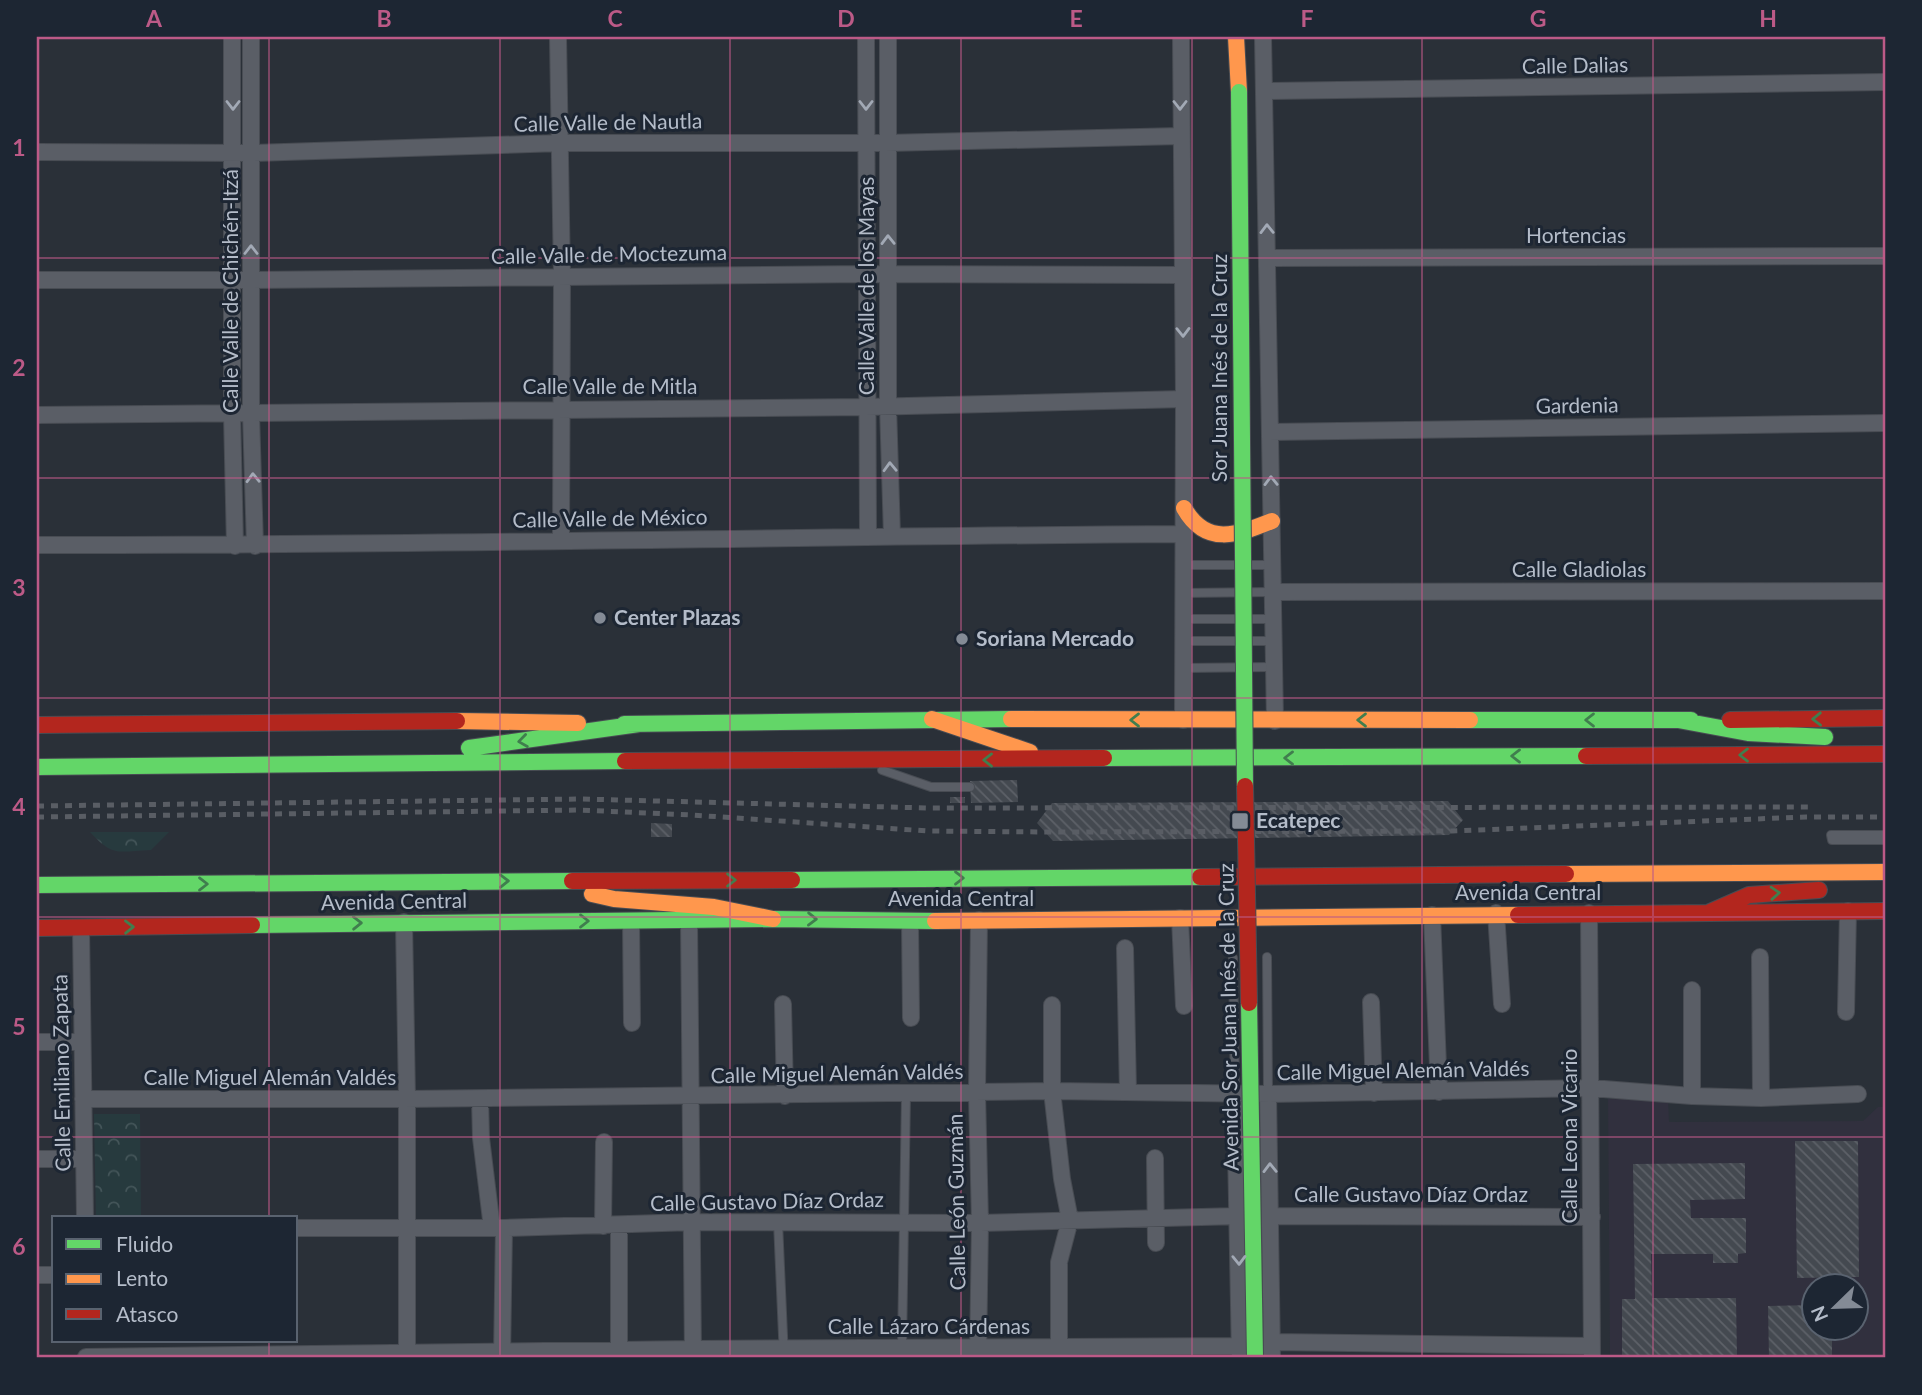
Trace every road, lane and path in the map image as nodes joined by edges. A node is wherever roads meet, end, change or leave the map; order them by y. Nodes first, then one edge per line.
1 (232, 37) edge
2 (251, 37) edge
3 (558, 37) edge
4 (866, 37) edge
5 (888, 37) edge
6 (1181, 37) edge
7 (1238, 37) edge
8 (1263, 37) edge
9 (1885, 82) edge
10 (1265, 91) junction
11 (1180, 135) junction
12 (560, 143) junction
13 (866, 143) junction
14 (887, 143) junction
15 (37, 152) edge
16 (233, 153) junction
17 (252, 153) junction
18 (1885, 256) edge
19 (1267, 258) junction
20 (867, 274) junction
21 (889, 274) junction
22 (1182, 275) junction
23 (562, 277) junction
24 (37, 280) edge
25 (232, 280) junction
26 (251, 280) junction
27 (1184, 399) junction
28 (867, 407) junction
29 (888, 407) junction
30 (560, 408) junction
31 (232, 414) junction
32 (251, 414) junction
33 (37, 415) edge
34 (1885, 422) edge
35 (1270, 432) junction
36 (1184, 508) junction
37 (1272, 521) junction
38 (1183, 534) junction
39 (869, 535) junction
40 (892, 536) junction
41 (561, 541) junction
42 (37, 545) edge
43 (235, 546) junction
44 (255, 546) junction
45 (1184, 565) junction
46 (1272, 565) junction
47 (1885, 591) edge
48 (1272, 592) junction
49 (1183, 593) junction
50 (1183, 619) junction
51 (1273, 619) junction
52 (1184, 641) junction
53 (1273, 641) junction
54 (1274, 667) junction
55 (1183, 668) junction
56 (1243, 676) joint
57 (1885, 718) edge
58 (932, 719) junction
59 (1183, 720) junction
60 (1678, 720) junction
61 (1275, 721) junction
62 (639, 724) junction
63 (37, 725) edge
64 (1885, 754) edge
65 (1052, 759) junction
66 (855, 760) junction
67 (360, 764) junction
68 (37, 767) edge
69 (970, 787) dead end
70 (1885, 838) edge
71 (1885, 874) edge
72 (538, 881) junction
73 (37, 885) edge
74 (1848, 911) junction
75 (1885, 911) edge
76 (1710, 912) junction
77 (1588, 913) junction
78 (1496, 914) junction
79 (1432, 915) junction
80 (1180, 918) junction
81 (773, 919) junction
82 (690, 920) junction
83 (979, 920) junction
84 (631, 921) junction
85 (910, 921) junction
86 (404, 922) junction
87 (37, 928) edge
88 (81, 928) junction
89 (1125, 948) dead end
90 (1267, 957) dead end
91 (1760, 957) dead end
92 (1233, 958) dead end
93 (1692, 990) dead end
94 (1371, 1002) dead end
95 (783, 1004) dead end
96 (1502, 1004) dead end
97 (1052, 1005) dead end
98 (1184, 1006) dead end
99 (1846, 1012) dead end
100 (911, 1018) dead end
101 (632, 1023) dead end
102 (37, 1042) edge
103 (82, 1042) junction
104 (1591, 1088) junction
105 (1052, 1091) junction
106 (1128, 1092) junction
107 (1439, 1092) junction
108 (977, 1093) junction
109 (1374, 1093) junction
110 (906, 1094) junction
111 (1235, 1094) junction
112 (1268, 1094) junction
113 (1858, 1094) dead end
114 (785, 1096) junction
115 (1692, 1096) junction
116 (692, 1097) junction
117 (1761, 1098) junction
118 (83, 1099) junction
119 (407, 1099) junction
120 (480, 1099) junction
121 (604, 1142) dead end
122 (83, 1158) junction
123 (1155, 1158) dead end
124 (37, 1159) edge
125 (85, 1216) edge
126 (1238, 1216) junction
127 (1271, 1216) junction
128 (1592, 1217) junction
129 (1156, 1218) junction
130 (1070, 1220) junction
131 (906, 1221) junction
132 (693, 1222) junction
133 (778, 1222) junction
134 (980, 1223) junction
135 (611, 1226) junction
136 (298, 1227) edge
137 (408, 1227) junction
138 (498, 1228) junction
139 (1156, 1243) dead end
140 (902, 1348) junction
141 (1272, 1350) edge
142 (1355, 1351) edge
143 (86, 1352) edge
144 (1240, 1352) edge
145 (1523, 1352) edge
146 (1592, 1352) edge
147 (693, 1353) edge
148 (784, 1353) edge
149 (978, 1353) edge
150 (1059, 1353) edge
151 (619, 1354) edge
152 (407, 1355) edge
153 (502, 1355) edge
154 (1255, 1358) edge

1 -> 16 street, Calle Valle de Chichén-Itzá
2 - 17 street, Calle Valle de Chichén-Itzá
3 - 12 street
4 -> 13 street, Calle Valle de los Mayas
5 - 14 street, Calle Valle de los Mayas
6 -> 11 street
7 - 56 main road, Sor Juana Inés de la Cruz, bridge
8 - 10 street
9 - 10 street, Calle Dalias
19 -> 10 street
11 - 14 street, Calle Valle de Nautla
11 - 22 street
12 - 13 street, Calle Valle de Nautla
12 - 17 street, Calle Valle de Nautla
12 - 23 street
13 - 14 street, Calle Valle de Nautla
13 - 20 street, Calle Valle de los Mayas
21 -> 14 street, Calle Valle de los Mayas
15 - 16 street, Calle Valle de Nautla
16 - 17 street, Calle Valle de Nautla
16 - 25 street, Calle Valle de Chichén-Itzá
26 -> 17 street, Calle Valle de Chichén-Itzá
18 - 19 street, Hortencias
19 - 35 street
20 - 21 street, Calle Valle de Moctezuma
20 - 23 street, Calle Valle de Moctezuma
20 - 28 street, Calle Valle de los Mayas
21 - 22 street, Calle Valle de Moctezuma
21 - 29 street, Calle Valle de los Mayas
22 -> 27 street
23 - 26 street, Calle Valle de Moctezuma
23 - 30 street
24 - 25 street, Calle Valle de Moctezuma
25 - 26 street, Calle Valle de Moctezuma
25 - 31 street, Calle Valle de Chichén-Itzá
26 - 32 street, Calle Valle de Chichén-Itzá
27 - 29 street, Calle Valle de Mitla
27 - 36 street
28 - 29 street, Calle Valle de Mitla
28 - 30 street, Calle Valle de Mitla
28 - 39 street, Calle Valle de los Mayas
40 -> 29 street, Calle Valle de los Mayas
30 - 32 street, Calle Valle de Mitla
30 - 41 street
31 - 32 street, Calle Valle de Mitla
31 - 33 street, Calle Valle de Mitla
31 - 43 street, Calle Valle de Chichén-Itzá
44 -> 32 street, Calle Valle de Chichén-Itzá
34 - 35 street, Gardenia
37 -> 35 street
36 - 37 main road
36 - 38 street
37 - 46 street
38 - 40 street, Calle Valle de México
38 - 45 street
39 - 40 street, Calle Valle de México
39 - 41 street, Calle Valle de México
41 - 44 street, Calle Valle de México
42 - 43 street, Calle Valle de México
43 - 44 street, Calle Valle de México
45 - 46 lane
45 - 49 street
46 - 48 street
47 - 48 street, Calle Gladiolas
48 - 49 lane
48 - 51 street
49 - 50 street
50 - 51 lane
50 - 52 street
51 - 53 street
52 - 53 lane
52 - 55 street
53 - 54 street
54 - 55 lane
54 - 61 street
55 - 59 street
56 - 154 main road, Avenida Sor Juana Inés de la Cruz, bridge
57 -> 60 main road
59 -> 58 main road
58 - 62 main road
58 - 65 main road
59 - 61 main road
60 -> 61 main road
60 - 64 main road
62 - 63 main road
62 -> 67 main road
64 -> 65 main road
65 -> 66 main road
66 - 67 main road
66 - 69 lane
67 - 68 main road
70 - 70 lane
72 -> 71 main road, Avenida Central
76 -> 71 main road
73 -> 72 main road, Avenida Central
72 - 81 main road
74 - 75 main road, Avenida Central
74 - 76 main road, Avenida Central
74 - 99 street
76 - 77 main road, Avenida Central
77 - 78 main road, Avenida Central
77 - 104 street, Calle Leona Vicario
78 - 79 main road, Avenida Central
78 - 96 street
79 - 80 main road, Avenida Central
79 - 107 street
80 - 83 main road, Avenida Central
80 - 98 street
81 - 82 main road, Avenida Central
81 -> 85 main road, Avenida Central
82 - 84 main road, Avenida Central
82 - 116 street
83 - 85 main road, Avenida Central
83 - 108 street, Calle León Guzmán
86 -> 84 main road, Avenida Central
84 - 101 street
85 - 100 street
88 -> 86 main road, Avenida Central
86 - 119 street
87 - 88 main road, Avenida Central
88 - 103 street, Calle Emiliano Zapata
89 - 106 street
90 - 112 lane, Avenida Sor Juana Inés de la Cruz
91 - 117 street
92 - 111 lane, Avenida Sor Juana Inés de la Cruz
93 - 115 street
94 - 109 street
95 - 114 street
97 - 105 street
102 - 103 street
103 - 118 street, Calle Emiliano Zapata
104 - 107 street, Calle Miguel Alemán Valdés
104 - 115 street, Calle Miguel Alemán Valdés
104 - 128 street, Calle Leona Vicario
105 - 106 street, Calle Miguel Alemán Valdés
105 - 108 street, Calle Miguel Alemán Valdés
105 - 130 street
106 - 111 street, Calle Miguel Alemán Valdés
107 - 109 street, Calle Miguel Alemán Valdés
108 - 110 street, Calle Miguel Alemán Valdés
108 - 134 street, Calle León Guzmán
109 - 112 street, Calle Miguel Alemán Valdés
110 - 114 street, Calle Miguel Alemán Valdés
110 - 131 lane
111 - 112 street, Calle Miguel Alemán Valdés
111 - 126 street, Avenida Sor Juana Inés de la Cruz
127 -> 112 street, Avenida Sor Juana Inés de la Cruz
113 - 117 street, Calle Miguel Alemán Valdés
114 - 116 street, Calle Miguel Alemán Valdés
115 - 117 street, Calle Miguel Alemán Valdés
116 - 120 street, Calle Miguel Alemán Valdés
116 - 132 street
118 - 119 street, Calle Miguel Alemán Valdés
118 - 122 street, Calle Emiliano Zapata
119 - 120 street, Calle Miguel Alemán Valdés
119 - 137 street
120 - 138 street
121 - 135 street
122 - 124 street
122 - 125 street, Calle Emiliano Zapata
123 - 129 street
126 - 129 street, Calle Gustavo Díaz Ordaz
126 -> 144 street, Avenida Sor Juana Inés de la Cruz
127 - 128 street, Calle Gustavo Díaz Ordaz
127 - 141 street, Avenida Sor Juana Inés de la Cruz
128 - 146 street, Calle Leona Vicario
129 - 130 street, Calle Gustavo Díaz Ordaz
129 - 139 street
130 - 134 street, Calle Gustavo Díaz Ordaz
130 - 150 street
131 - 133 street, Calle Gustavo Díaz Ordaz
131 - 134 street, Calle Gustavo Díaz Ordaz
131 - 140 lane
132 - 133 street, Calle Gustavo Díaz Ordaz
132 - 135 street, Calle Gustavo Díaz Ordaz
132 - 147 street
133 - 148 lane
134 - 149 street, Calle León Guzmán
135 - 138 street, Calle Gustavo Díaz Ordaz
135 - 151 street
136 - 137 street, Calle Gustavo Díaz Ordaz
137 - 138 street, Calle Gustavo Díaz Ordaz
137 - 152 street
138 - 153 street
140 - 148 street, Calle Lázaro Cárdenas
140 - 149 street, Calle Lázaro Cárdenas
141 - 142 street
142 - 145 street
143 - 152 street, Calle Lázaro Cárdenas
144 - 150 street, Calle Lázaro Cárdenas
145 - 146 street
147 - 148 street, Calle Lázaro Cárdenas
147 - 151 street, Calle Lázaro Cárdenas
149 - 150 street, Calle Lázaro Cárdenas
151 - 153 street, Calle Lázaro Cárdenas
152 - 153 street, Calle Lázaro Cárdenas

